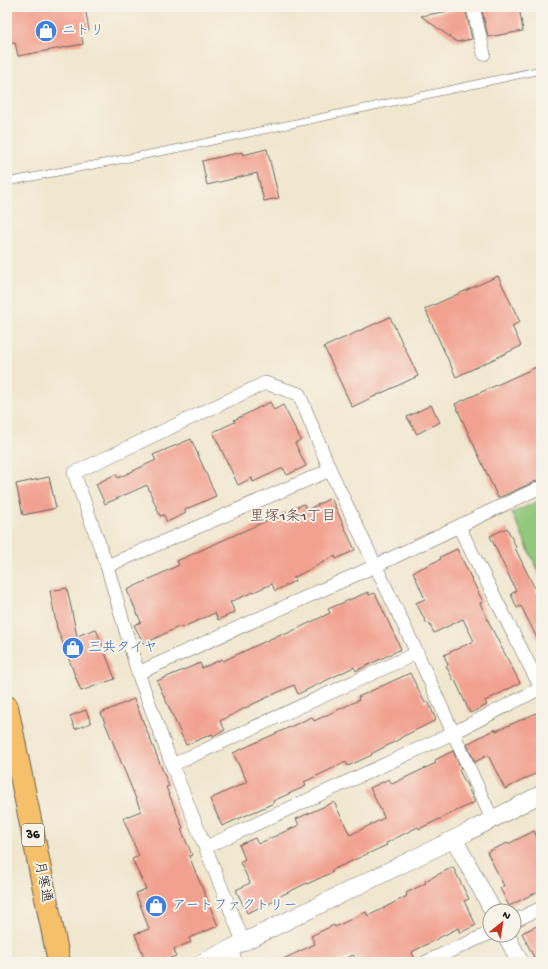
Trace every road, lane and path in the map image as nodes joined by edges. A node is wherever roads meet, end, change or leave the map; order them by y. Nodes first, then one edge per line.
1 (473, 7) edge
2 (484, 54) dead end
3 (541, 70) edge
4 (7, 182) edge
5 (330, 470) junction
6 (541, 487) edge
7 (459, 527) junction
8 (107, 566) junction
9 (375, 566) junction
10 (417, 653) junction
11 (138, 673) junction
12 (541, 688) edge
13 (7, 707) edge
14 (453, 733) junction
15 (172, 765) junction
16 (541, 794) edge
17 (492, 819) junction
18 (454, 839) junction
19 (206, 847) junction
20 (490, 903) edge
21 (541, 908) edge
22 (522, 917) edge
23 (482, 937) edge
24 (510, 943) edge
25 (236, 951) edge
26 (59, 962) edge
27 (203, 962) edge
28 (426, 962) edge
29 (520, 962) edge

1 - 2 street
3 - 4 lane
5 - 8 street
5 - 8 street
5 - 9 street
6 - 7 street
7 - 9 street
7 - 12 street
8 - 11 street
9 - 10 street
9 - 11 street
10 - 14 street
10 - 15 street
11 - 15 street
12 - 14 street
13 - 26 highway, 月寒通 / 36
14 - 17 street
14 - 19 street
15 - 19 street
16 - 17 street
17 - 18 street
18 - 20 street
18 - 25 street
19 - 25 street
21 - 22 street
23 - 28 street
24 - 29 street
25 - 27 street

